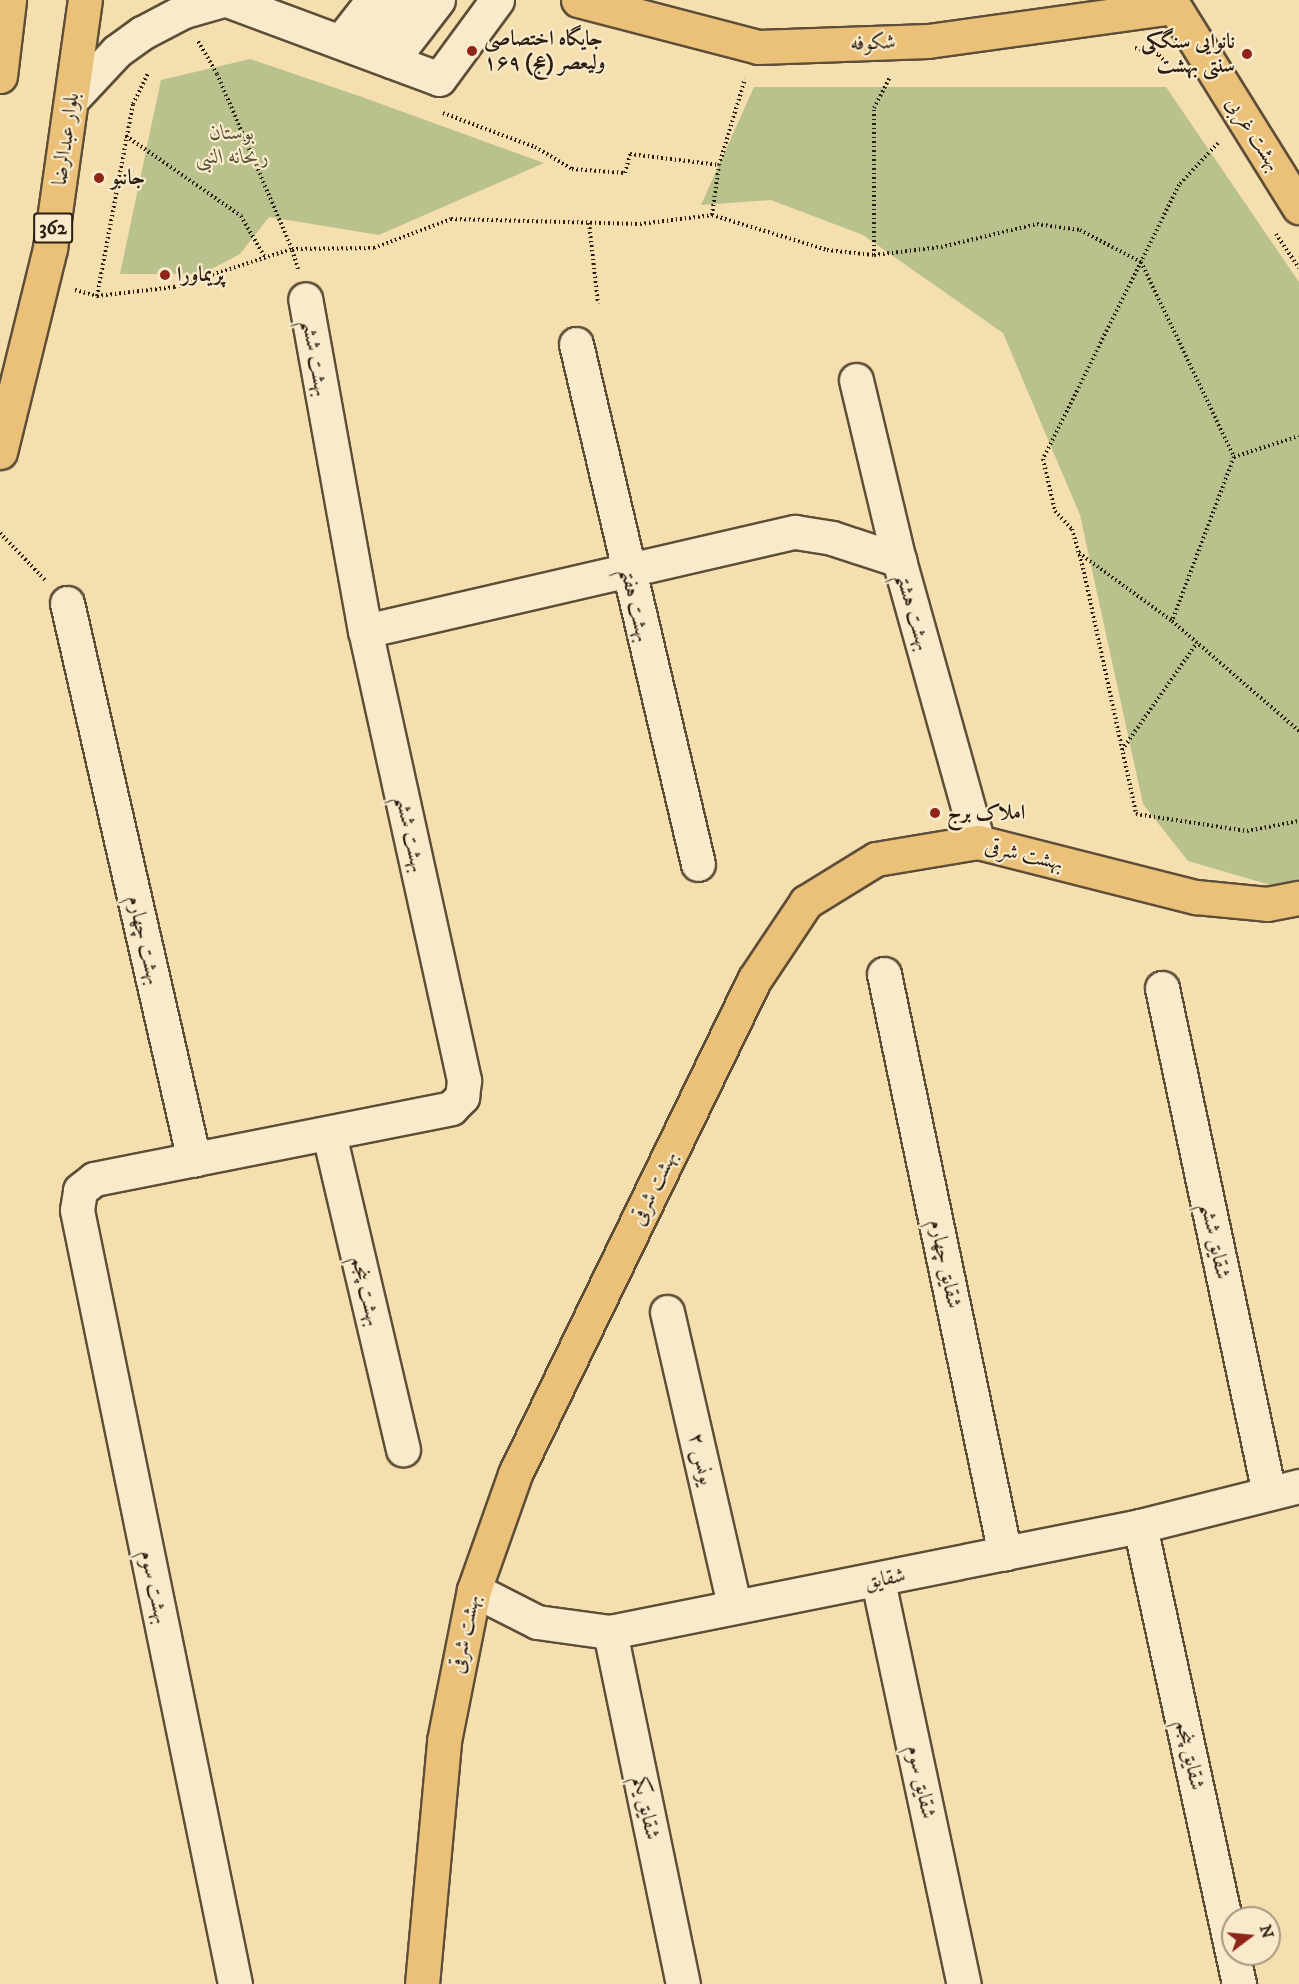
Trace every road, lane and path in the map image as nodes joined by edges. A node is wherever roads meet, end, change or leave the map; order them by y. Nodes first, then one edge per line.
1 (9, 0) edge
2 (85, 0) edge
3 (225, 0) edge
4 (373, 0) edge
5 (410, 0) edge
6 (438, 0) edge
7 (469, 0) edge
8 (496, 0) edge
9 (578, 0) edge
10 (1171, 3) edge
11 (195, 36) dead end
12 (1122, 44) dead end
13 (378, 55) junction
14 (747, 66) dead end
15 (151, 69) dead end
16 (1173, 71) dead end
17 (891, 74) dead end
18 (0, 76) edge
19 (73, 98) junction
20 (439, 111) dead end
21 (1212, 134) dead end
22 (126, 136) junction
23 (719, 165) junction
24 (1294, 189) edge
25 (712, 214) junction
26 (589, 223) junction
27 (292, 249) junction
28 (874, 255) junction
29 (264, 256) junction
30 (1141, 262) junction
31 (305, 299) dead end
32 (598, 303) dead end
33 (576, 344) dead end
34 (856, 380) dead end
35 (1299, 436) edge
36 (0, 452) edge
37 (1234, 457) junction
38 (0, 533) edge
39 (1079, 552) junction
40 (899, 560) junction
41 (627, 573) junction
42 (67, 603) joint
43 (1172, 621) junction
44 (365, 631) junction
45 (1197, 643) junction
46 (1299, 731) edge
47 (1121, 751) junction
48 (1299, 821) edge
49 (978, 843) junction
50 (698, 864) dead end
51 (1299, 898) edge
52 (884, 974) dead end
53 (1162, 988) dead end
54 (329, 1134) junction
55 (194, 1160) junction
56 (667, 1312) dead end
57 (403, 1449) dead end
58 (1284, 1490) edge
59 (1140, 1526) junction
60 (1005, 1554) junction
61 (878, 1581) junction
62 (474, 1590) junction
63 (734, 1605) junction
64 (610, 1632) junction
65 (235, 1984) edge
66 (422, 1984) edge
67 (682, 1984) edge
68 (964, 1984) edge
69 (1239, 1984) edge

1 - 18 main road
2 - 19 main road, بلوار عبدالرضا / 362
3 - 13 street
3 - 19 street
4 - 13 street
5 - 13 street
6 - 13 street
7 - 13 street
8 - 13 street
9 - 10 main road, شکوفه
10 - 24 main road, بهشت غربی
11 - 27 path
12 - 16 path
14 - 23 path
15 - 22 path
17 - 28 path
19 - 36 main road, بلوار عبدالرضا / 362
20 - 23 path
21 - 30 path
22 - 29 path
22 - 29 path
23 - 25 path
25 - 26 path
25 - 28 path
26 - 27 path
26 - 32 path
27 - 29 path
28 - 30 path
30 - 37 path
30 - 39 path
31 - 44 street, بهشت ششم
33 - 41 street, بهشت هفتم
34 - 40 street, بهشت هشتم
35 - 37 path
37 - 43 path
38 - 42 path
39 - 43 path
39 - 47 path
40 - 41 street
40 - 49 street, بهشت هشتم
41 - 44 street
41 - 50 street, بهشت هفتم
42 - 55 street, بهشت چهارم
43 - 45 path
44 - 54 street, بهشت ششم
45 - 46 path
45 - 47 path
47 - 48 path
49 - 51 main road, بهشت شرقی
49 - 62 main road, بهشت شرقی
52 - 60 street, شقایق چهارم
53 - 58 street, شقایق ششم
54 - 55 street, بهشت ششم
54 - 57 street, بهشت پنجم
55 - 65 street, بهشت سوم
56 - 63 street, یونس ۲
58 - 59 street, شقایق
59 - 60 street, شقایق
59 - 69 street, شقایق پنجم
60 - 61 street, شقایق
61 - 63 street, شقایق
61 - 68 street, شقایق سوم
62 - 64 street, شقایق
62 - 66 main road, بهشت شرقی
63 - 64 street, شقایق
64 - 67 street, شقایق یکم

